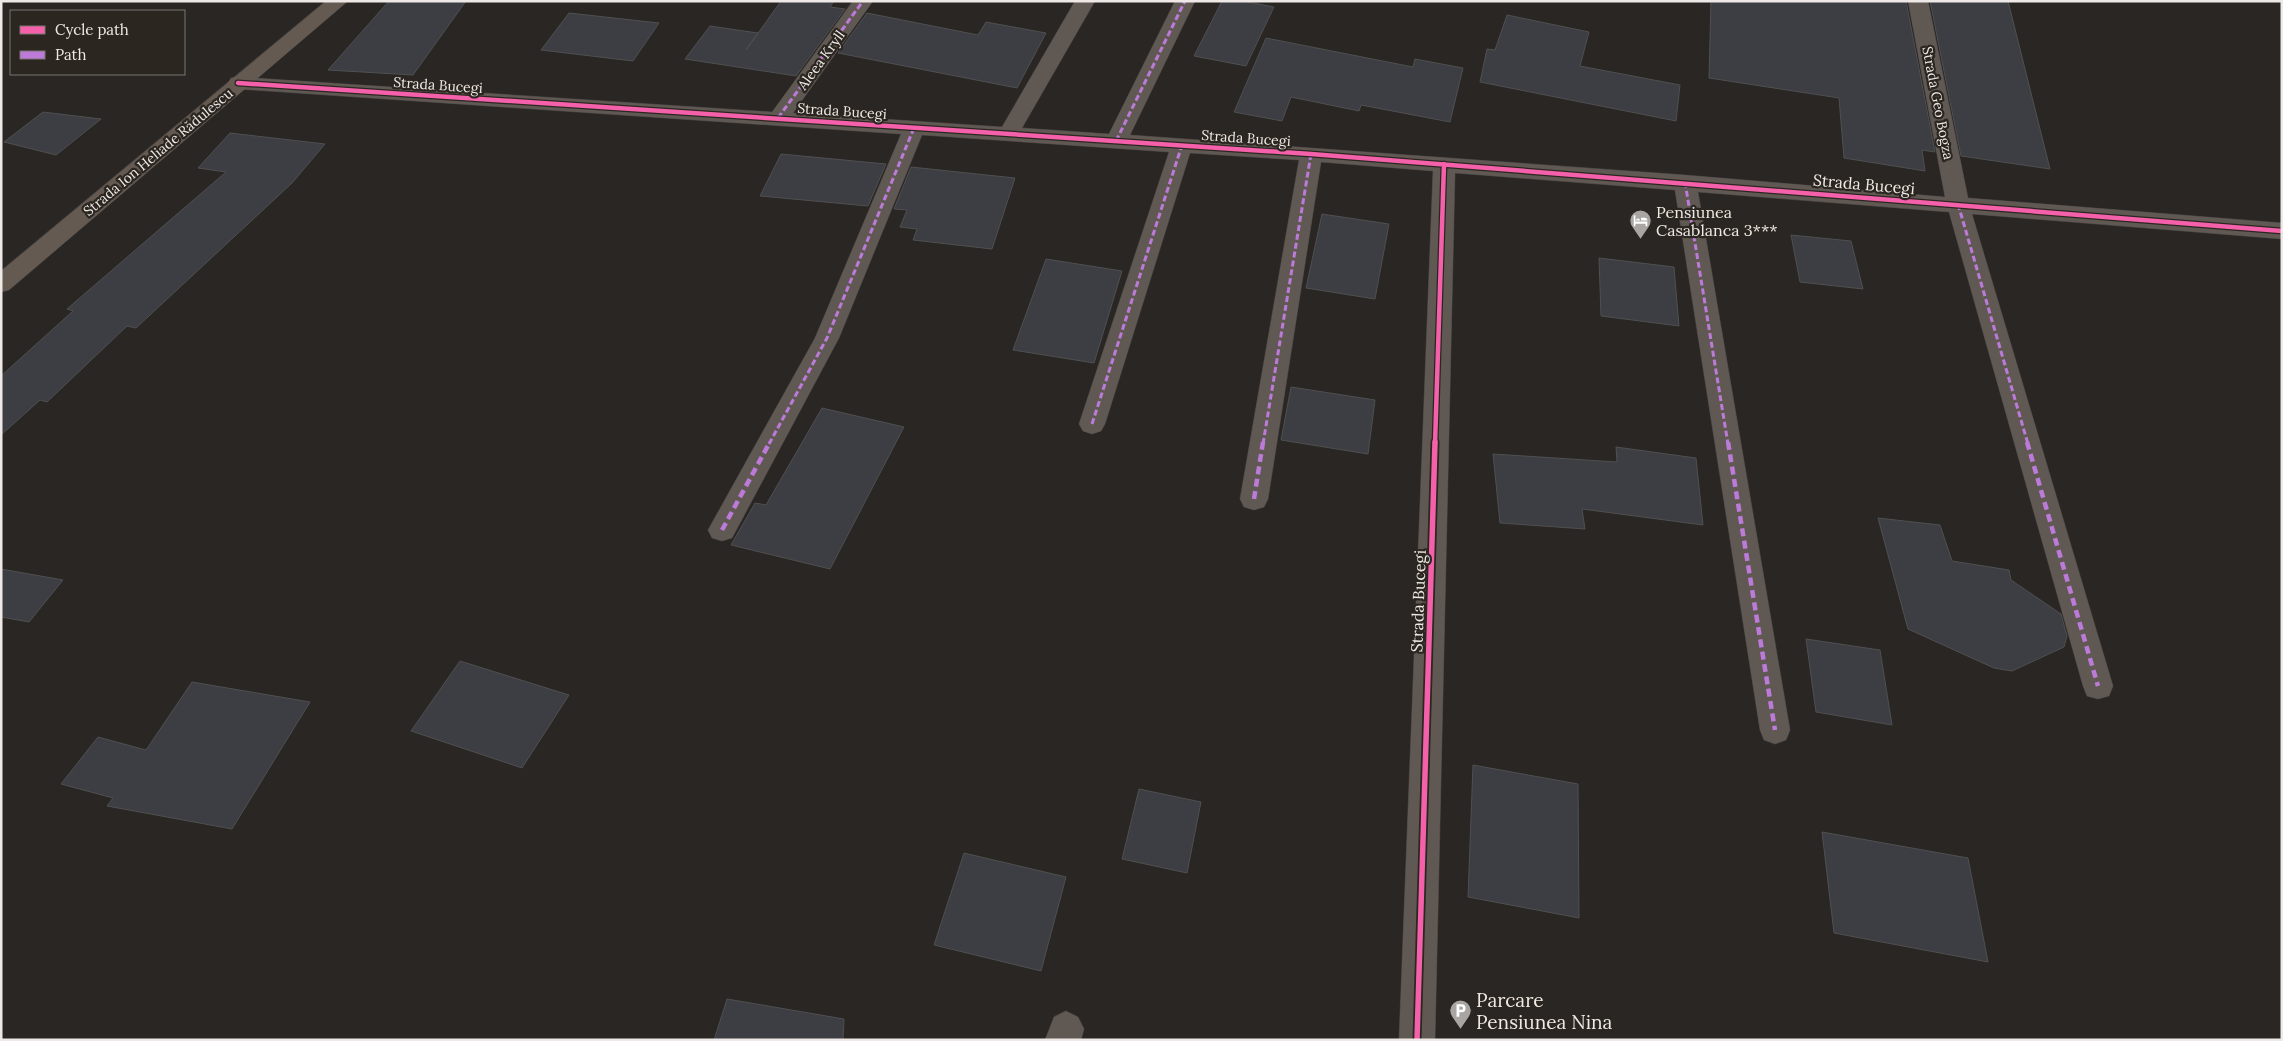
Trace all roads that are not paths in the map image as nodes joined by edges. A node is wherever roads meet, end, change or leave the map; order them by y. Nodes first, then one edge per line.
1 (338, 1) edge
2 (863, 1) edge
3 (1085, 1) edge
4 (1185, 1) edge
5 (1918, 1) edge
6 (238, 83) junction
7 (778, 118) junction
8 (914, 128) junction
9 (1008, 134) junction
10 (1116, 141) junction
11 (1182, 145) junction
12 (1311, 154) junction
13 (1444, 164) junction
14 (1685, 182) junction
15 (1958, 204) junction
16 (2282, 231) edge
17 (1, 284) edge
18 (1092, 424) dead end
19 (1254, 499) dead end
20 (722, 530) dead end
21 (2098, 686) dead end
22 (1775, 730) dead end
23 (1417, 1040) edge

1 - 6 street, Strada Ion Heliade Rădulescu
2 - 7 street, Aleea Kryll
3 - 9 street
4 - 10 street
5 - 15 street, Strada Geo Bogza
6 - 7 street, Strada Bucegi
6 - 17 street, Strada Ion Heliade Rădulescu
7 - 8 street, Strada Bucegi
8 - 9 street, Strada Bucegi
8 - 20 street
9 - 10 street, Strada Bucegi
10 - 11 street, Strada Bucegi
11 - 12 street, Strada Bucegi
11 - 18 street
12 - 13 street, Strada Bucegi
12 - 19 street
13 - 14 street, Strada Bucegi
13 - 23 street, Strada Bucegi
14 - 15 street, Strada Bucegi
14 - 22 street
15 - 16 street, Strada Bucegi
15 - 21 street, Strada Geo Bogza

